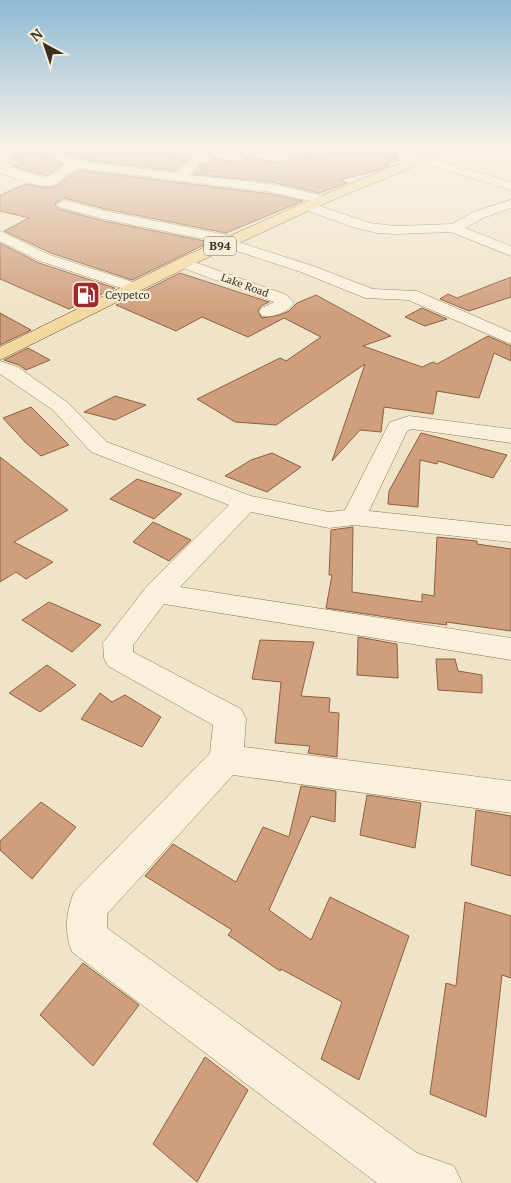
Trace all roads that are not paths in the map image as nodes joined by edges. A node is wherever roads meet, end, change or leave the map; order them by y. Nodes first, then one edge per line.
1 (315, 203) edge
2 (64, 204) dead end
3 (511, 204) edge
4 (308, 206) junction
5 (101, 227) dead end
6 (454, 228) junction
7 (0, 235) edge
8 (149, 238) dead end
9 (229, 242) junction
10 (511, 251) edge
11 (185, 255) junction
12 (133, 287) junction
13 (268, 312) dead end
14 (511, 339) edge
15 (0, 354) edge
16 (0, 367) edge
17 (511, 436) edge
18 (246, 503) junction
19 (354, 516) junction
20 (511, 534) edge
21 (157, 593) junction
22 (511, 649) edge
23 (226, 759) junction
24 (511, 797) edge
25 (437, 1183) edge

1 - 4 main road, B94
2 - 9 street
3 - 6 street
4 - 6 street
4 - 9 main road, B94
5 - 8 street
6 - 10 street
7 - 12 street
9 - 11 main road, B94
9 - 14 street
11 - 12 main road, B94
11 - 13 street, Lake Road
12 - 15 main road, B94
16 - 18 street
17 - 19 street
18 - 19 street
18 - 21 street
19 - 20 street
21 - 22 street
21 - 23 street
23 - 24 street
23 - 25 street

